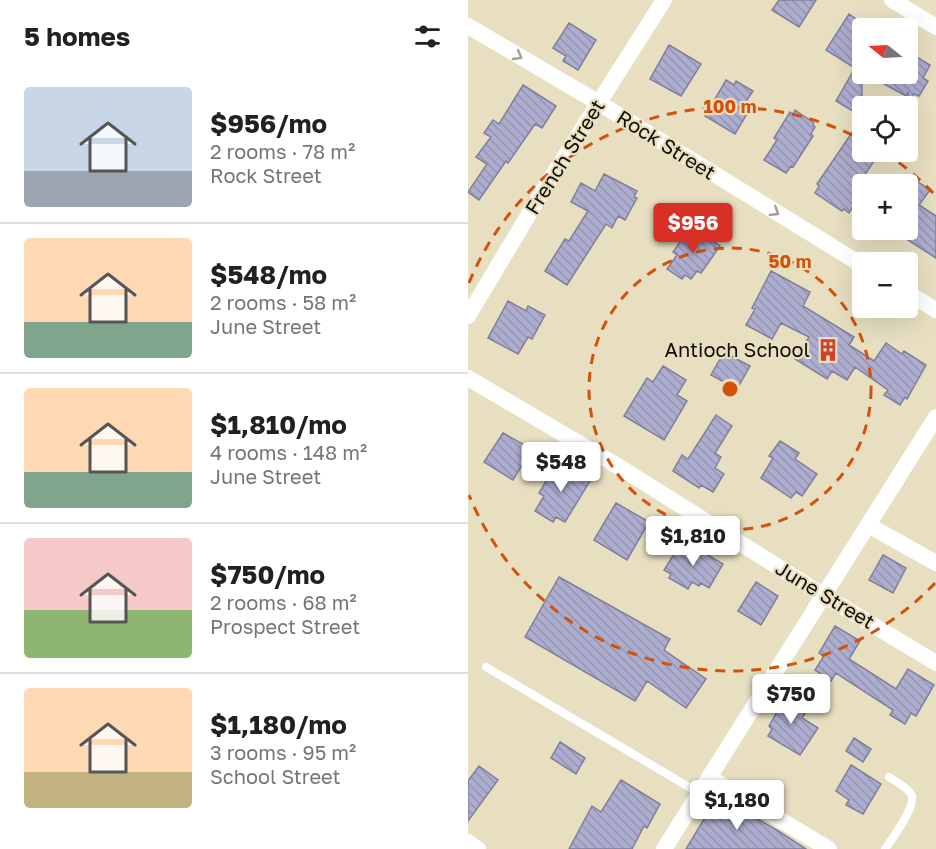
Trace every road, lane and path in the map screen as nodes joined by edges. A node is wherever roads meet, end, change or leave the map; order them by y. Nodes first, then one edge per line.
1 (664, 0) edge
2 (892, 0) edge
3 (468, 26) edge
4 (936, 27) edge
5 (599, 103) junction
6 (852, 260) edge
7 (918, 299) edge
8 (936, 310) edge
9 (468, 316) edge
10 (468, 378) edge
11 (936, 417) edge
12 (868, 525) junction
13 (936, 564) edge
14 (824, 595) junction
15 (936, 663) edge
16 (486, 667) dead end
17 (709, 777) junction
18 (889, 777) dead end
19 (699, 794) junction
20 (468, 842) edge
21 (478, 849) edge
22 (664, 849) edge
23 (829, 849) edge
24 (885, 849) edge

1 - 5 street, French Street
2 - 4 street
3 -> 5 street, Rock Street
5 -> 6 street, Rock Street
5 - 9 street, French Street
7 - 8 street
10 - 14 street, June Street
11 - 12 street
12 - 13 street
12 - 14 street
14 - 15 street, June Street
14 - 17 street
16 - 19 lane
17 - 19 street
17 - 23 street
18 - 24 lane
19 - 22 street
20 - 21 street

